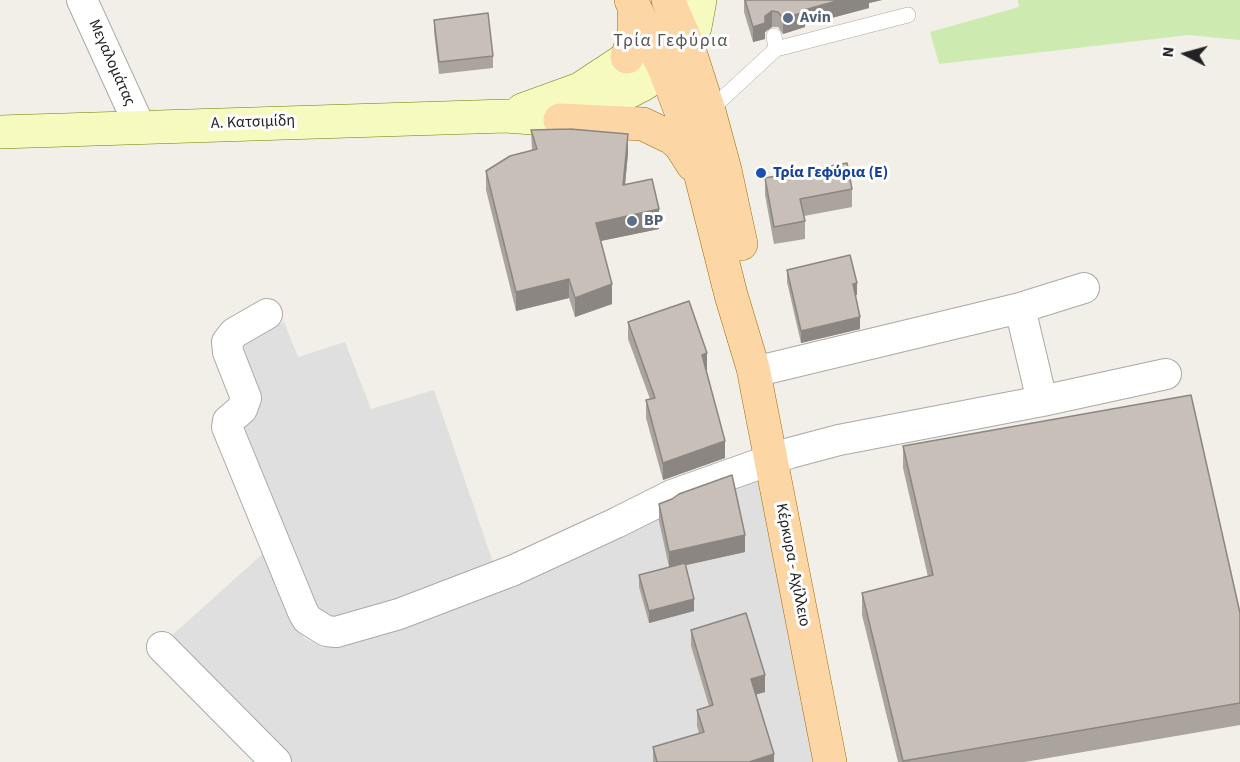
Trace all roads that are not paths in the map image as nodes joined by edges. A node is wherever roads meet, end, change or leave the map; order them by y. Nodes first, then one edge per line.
1 (82, 0) edge
2 (679, 2) edge
3 (632, 3) edge
4 (908, 15) dead end
5 (688, 46) junction
6 (638, 48) junction
7 (665, 70) junction
8 (709, 111) junction
9 (506, 116) junction
10 (560, 120) junction
11 (140, 127) junction
12 (0, 132) edge
13 (701, 176) junction
14 (1084, 288) dead end
15 (1020, 308) junction
16 (267, 314) dead end
17 (754, 370) junction
18 (1166, 374) dead end
19 (1042, 401) junction
20 (771, 460) junction
21 (162, 647) dead end
22 (276, 762) edge
23 (830, 762) edge

1 - 11 street, Μεγαλομάτας
2 - 5 main road, Κέρκυρα - Αχίλλειο
2 - 6 main road
3 - 6 main road, Κέρκυρα - Αχίλλειο
4 - 8 lane
5 - 7 main road, Α. Κατσιμίδη
5 - 8 main road, Κέρκυρα - Αχίλλειο
6 - 7 main road, Κέρκυρα - Αχίλλειο
6 - 9 main road, Α. Κατσιμίδη
7 - 10 main road, Α. Κατσιμίδη
7 - 13 main road, Κέρκυρα - Αχίλλειο
8 - 17 main road, Κέρκυρα - Αχίλλειο
9 - 10 main road, Α. Κατσιμίδη
9 - 11 main road, Α. Κατσιμίδη
10 - 13 main road
11 - 12 main road, Α. Κατσιμίδη
13 - 17 main road, Κέρκυρα - Αχίλλειο
14 - 15 street
15 - 17 street
15 - 19 street
16 - 20 street
17 - 20 main road, Κέρκυρα - Αχίλλειο
18 - 19 street
19 - 20 street
20 - 23 main road, Κέρκυρα - Αχίλλειο
21 - 22 street

